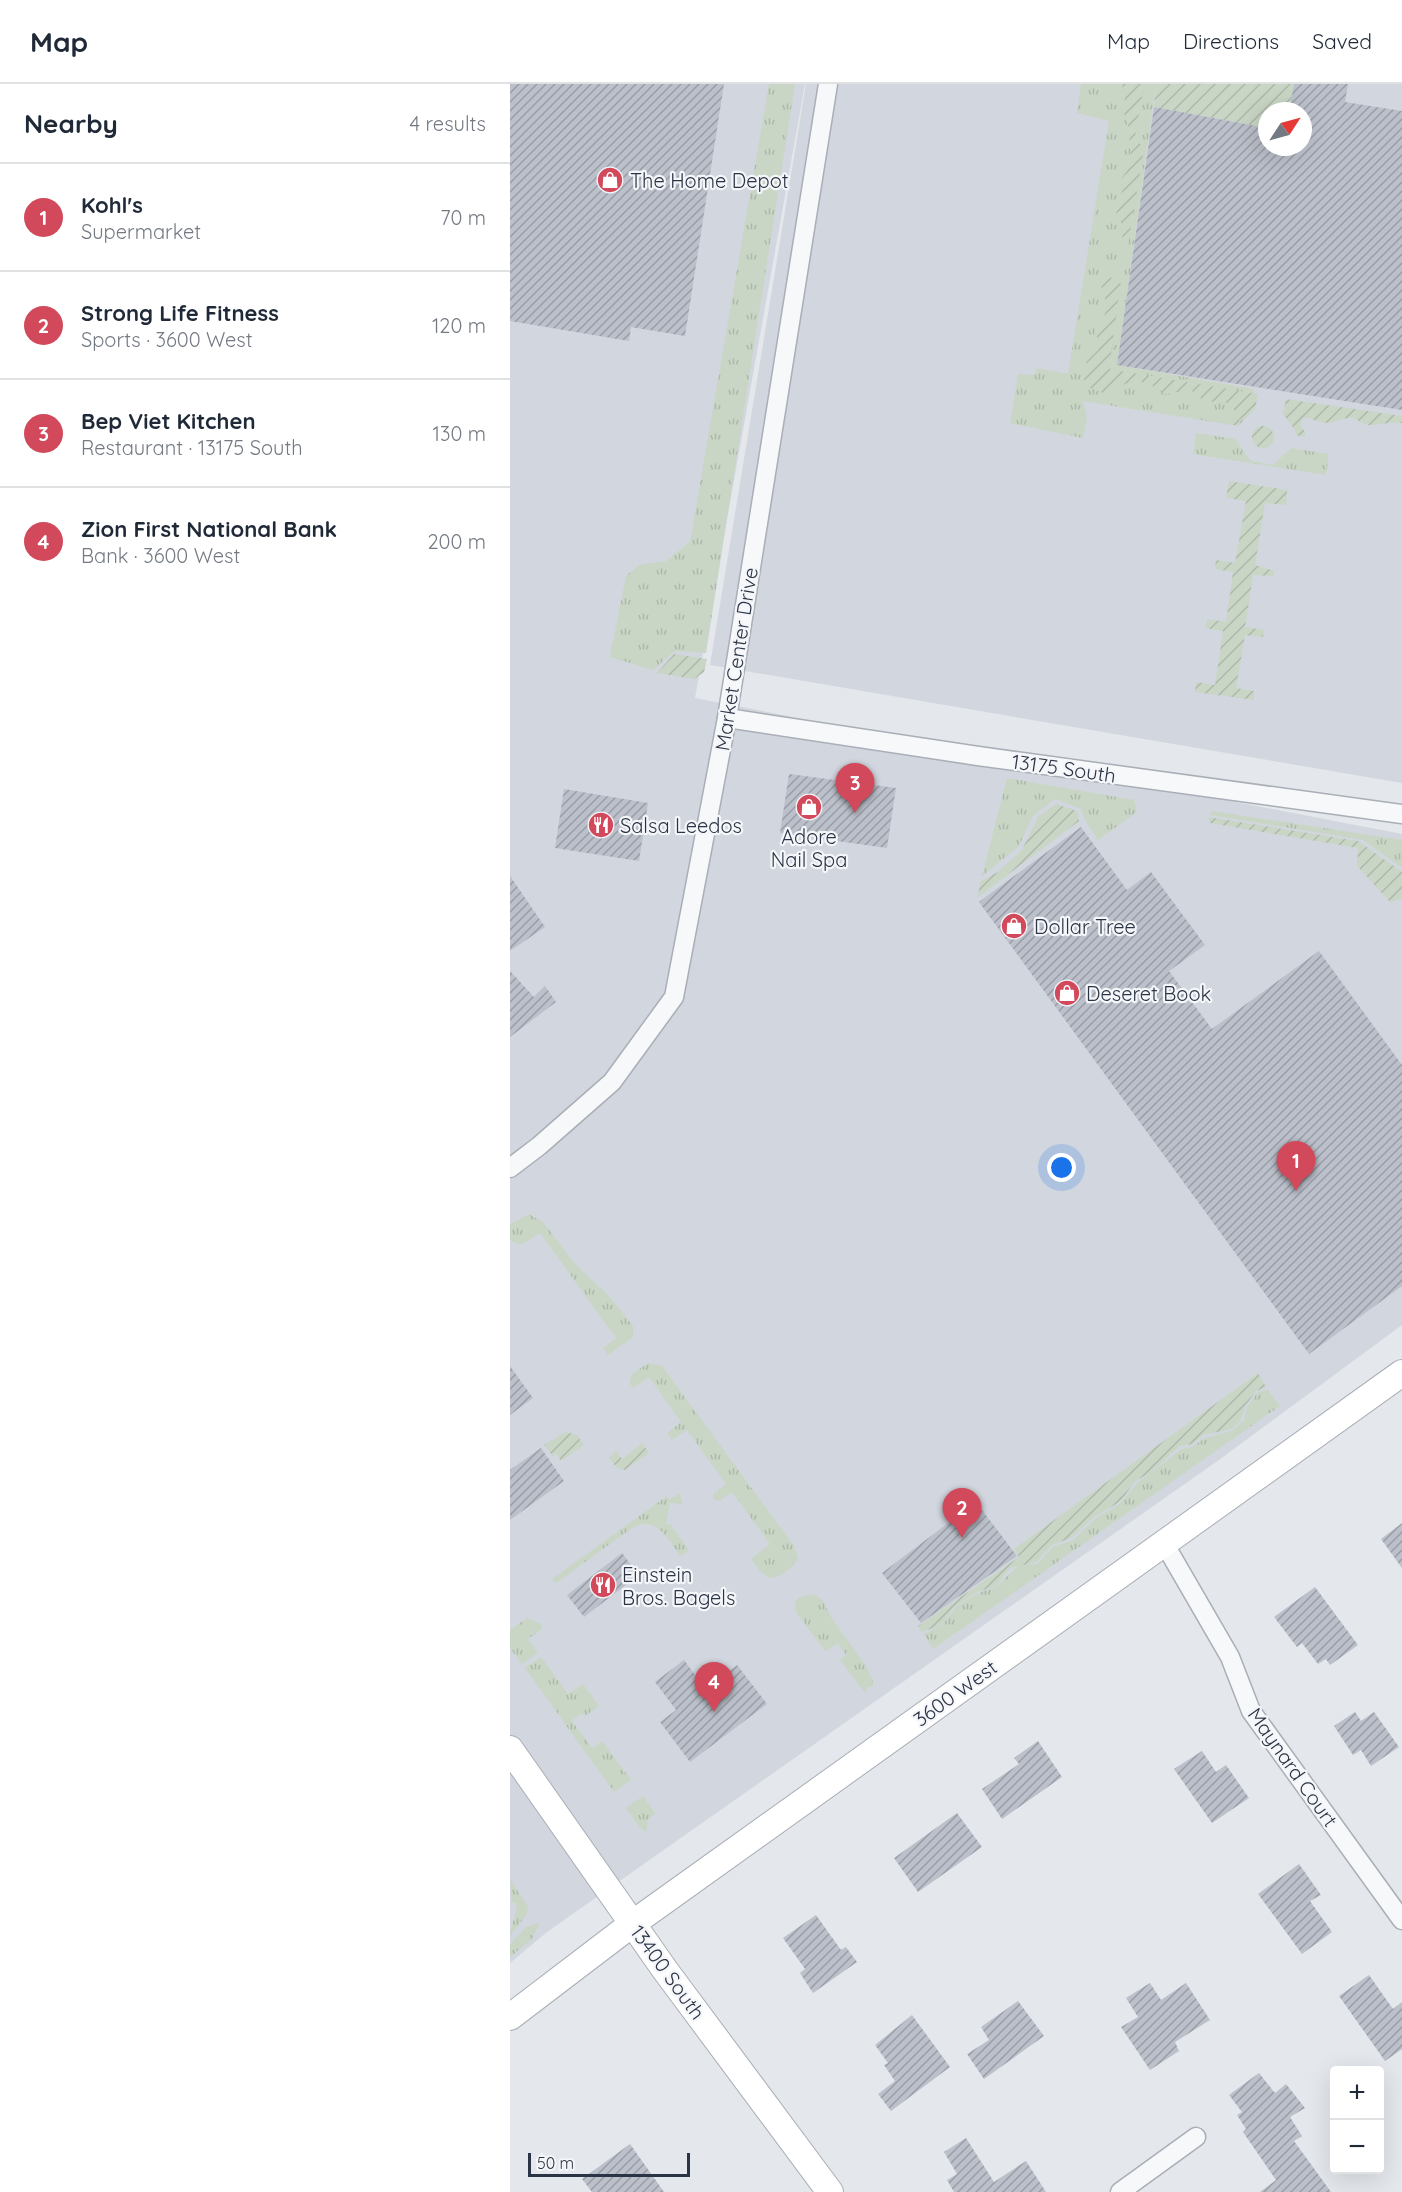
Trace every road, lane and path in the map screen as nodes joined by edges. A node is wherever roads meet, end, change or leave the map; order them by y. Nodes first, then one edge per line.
1 (828, 84) edge
2 (727, 718) junction
3 (1402, 814) edge
4 (510, 1168) edge
5 (1401, 1376) edge
6 (1164, 1543) junction
7 (510, 1749) edge
8 (1402, 1920) edge
9 (632, 1924) junction
10 (510, 2017) edge
11 (1196, 2137) dead end
12 (830, 2192) edge
13 (1120, 2192) edge

1 - 2 street, Market Center Drive
2 - 3 street, 13175 South
2 - 4 street, Market Center Drive
5 - 6 main road, 3600 West
6 - 8 street, Maynard Court
6 - 9 main road, 3600 West
7 - 9 main road, 13400 South
9 - 10 main road, 3600 West
9 - 12 main road, 13400 South
11 - 13 street

